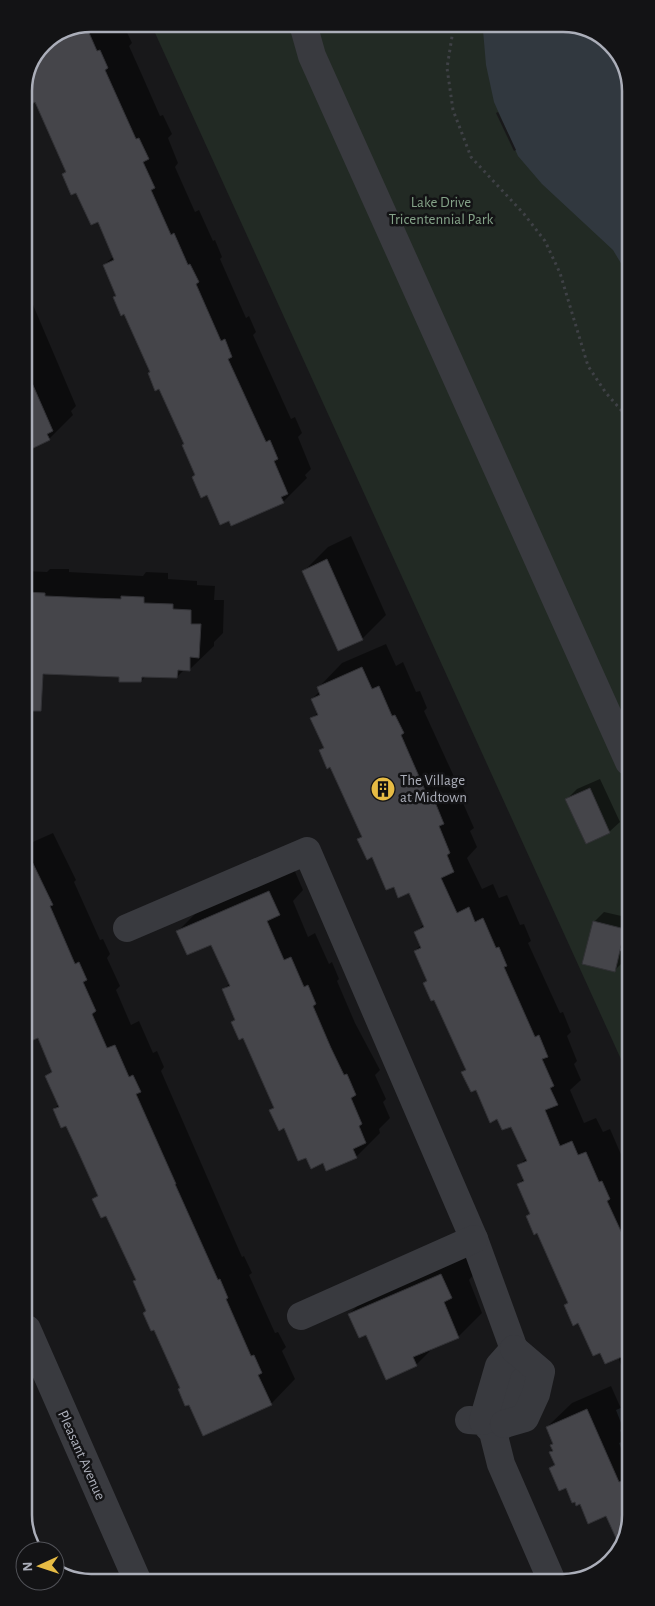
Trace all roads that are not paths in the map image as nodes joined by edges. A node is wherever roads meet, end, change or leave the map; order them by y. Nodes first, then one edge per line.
1 (305, 32) edge
2 (622, 746) edge
3 (127, 928) dead end
4 (474, 1239) junction
5 (301, 1316) dead end
6 (32, 1340) edge
7 (514, 1349) junction
8 (487, 1424) junction
9 (134, 1573) edge
10 (549, 1574) edge

1 - 2 street
3 - 4 street
4 - 5 street
4 - 7 street
6 - 9 street, Pleasant Avenue
7 - 8 street
7 - 8 street
8 - 10 street

